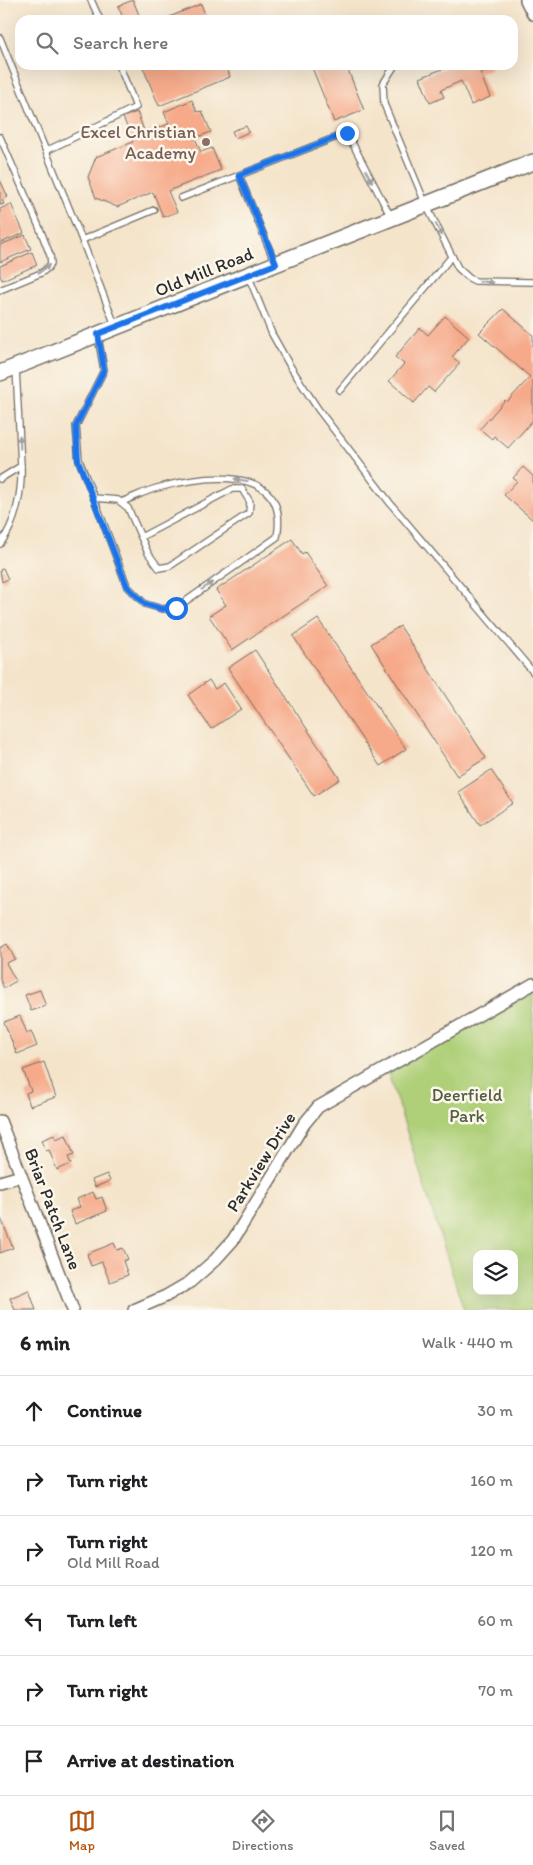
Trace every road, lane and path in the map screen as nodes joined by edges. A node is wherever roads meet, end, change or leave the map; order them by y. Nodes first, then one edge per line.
1 (92, 0) edge
2 (526, 0) edge
3 (533, 14) edge
4 (98, 15) edge
5 (0, 38) edge
6 (121, 70) edge
7 (392, 70) edge
8 (0, 136) edge
9 (46, 151) junction
10 (533, 162) edge
11 (239, 175) junction
12 (181, 198) dead end
13 (426, 205) junction
14 (154, 210) dead end
15 (392, 218) junction
16 (82, 240) junction
17 (452, 256) junction
18 (276, 264) junction
19 (248, 275) junction
20 (533, 282) edge
21 (0, 290) edge
22 (116, 327) junction
23 (98, 334) junction
24 (16, 367) junction
25 (0, 373) edge
26 (340, 390) dead end
27 (21, 466) junction
28 (0, 479) edge
29 (94, 498) junction
30 (121, 502) junction
31 (141, 537) junction
32 (0, 544) edge
33 (533, 672) edge
34 (533, 984) edge
35 (0, 1121) edge
36 (21, 1176) junction
37 (0, 1182) edge
38 (73, 1310) edge
39 (134, 1310) edge

1 - 4 lane
2 - 3 street
5 - 9 lane
6 - 9 lane
7 - 13 lane
21 -> 8 lane
9 - 16 lane
10 - 13 street, Old Mill Road
11 - 12 lane
11 -> 15 lane
11 - 18 lane
13 - 15 street, Old Mill Road
13 -> 17 lane
14 - 16 lane
15 - 18 street, Old Mill Road
16 - 22 lane
17 -> 20 lane
17 - 26 lane
18 - 19 street, Old Mill Road
19 - 22 street, Old Mill Road
19 - 33 lane
22 - 23 street, Old Mill Road
23 - 24 street, Old Mill Road
23 - 29 lane
24 - 25 street, Old Mill Road
27 -> 24 lane
27 - 28 lane
27 - 32 lane
29 - 30 lane
29 -> 30 lane
30 - 31 lane
31 - 31 lane
34 - 39 street, Parkview Drive
35 - 36 street, Briar Patch Lane
36 - 37 street
36 - 38 street, Briar Patch Lane

